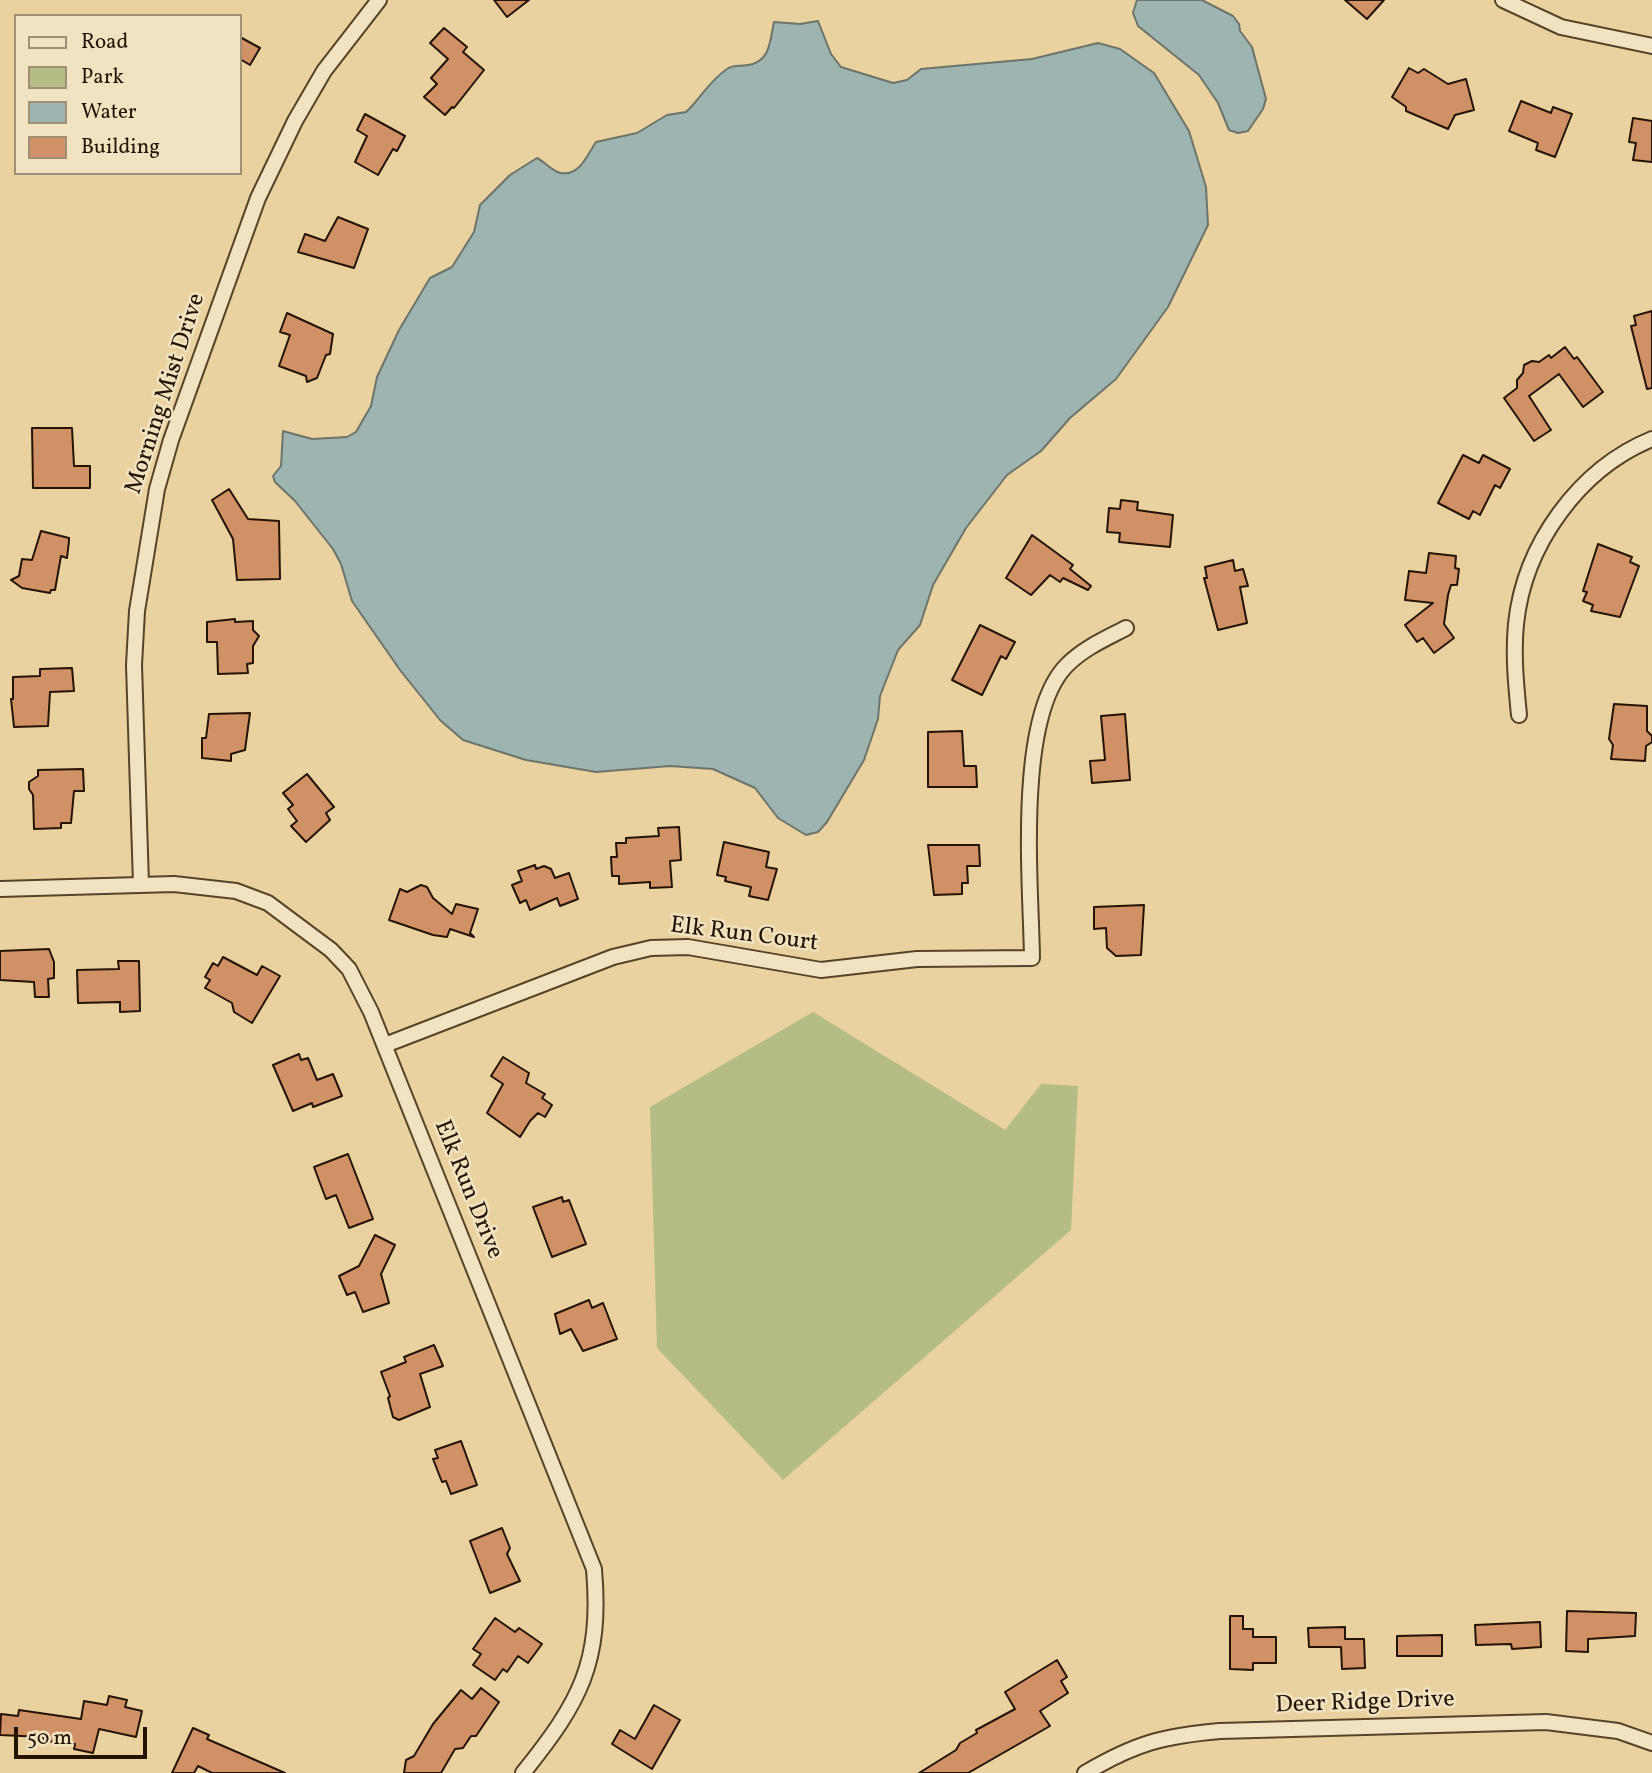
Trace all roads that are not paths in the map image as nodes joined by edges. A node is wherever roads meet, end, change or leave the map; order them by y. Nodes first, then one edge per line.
1 (379, 0) edge
2 (1503, 0) edge
3 (1652, 46) edge
4 (1652, 439) edge
5 (1126, 628) dead end
6 (1519, 715) dead end
7 (141, 884) junction
8 (0, 889) edge
9 (384, 1045) junction
10 (1652, 1743) edge
11 (523, 1773) edge
12 (1086, 1773) edge

1 - 7 street, Morning Mist Drive
2 - 3 street
4 - 6 street
5 - 9 street, Elk Run Court
7 - 8 street, Elk Run Drive
7 - 9 street, Elk Run Drive
9 - 11 street, Elk Run Drive
10 - 12 street, Deer Ridge Drive

